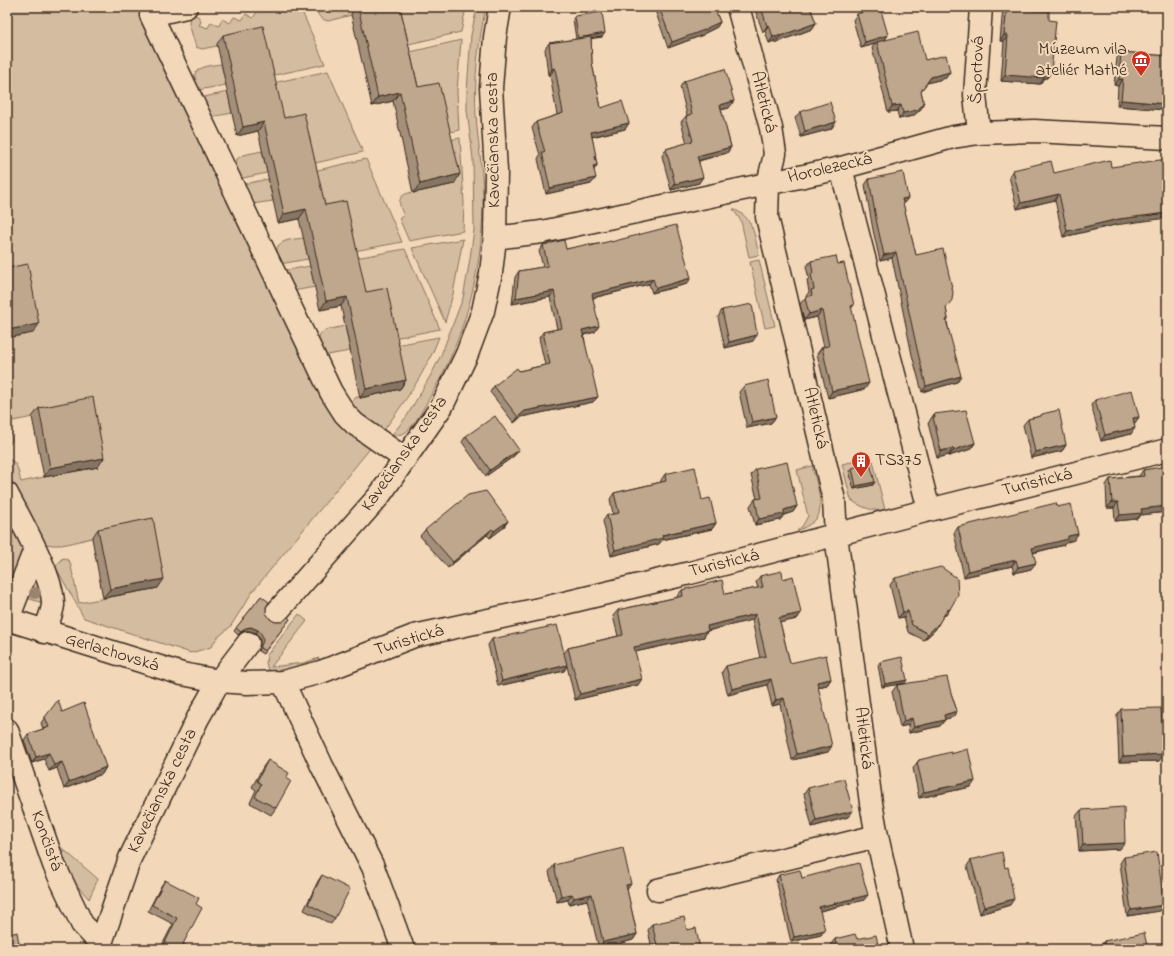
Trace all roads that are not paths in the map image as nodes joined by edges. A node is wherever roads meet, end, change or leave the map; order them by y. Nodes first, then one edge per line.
1 (186, 7) edge
2 (500, 7) edge
3 (738, 7) edge
4 (981, 7) edge
5 (979, 133) junction
6 (1167, 138) edge
7 (841, 168) junction
8 (768, 184) junction
9 (495, 238) junction
10 (1167, 450) edge
11 (405, 459) junction
12 (7, 494) edge
13 (930, 510) junction
14 (836, 535) junction
15 (35, 549) junction
16 (276, 613) dead end
17 (7, 619) edge
18 (44, 632) junction
19 (248, 643) dead end
20 (219, 681) junction
21 (283, 682) junction
22 (7, 730) edge
23 (877, 836) junction
24 (658, 890) dead end
25 (100, 947) edge
26 (403, 949) edge
27 (902, 949) edge

1 - 11 street
2 - 9 street, Kavečianska cesta
3 - 8 street, Atletická
4 - 5 street, Športová
5 - 6 street, Horolezecká
5 - 7 street, Horolezecká
7 - 8 street, Horolezecká
7 - 13 street
8 - 9 street, Horolezecká
8 - 14 street, Atletická
9 - 11 street, Kavečianska cesta
10 - 13 street, Turistická
11 - 16 street, Kavečianska cesta
12 - 15 street
13 - 14 street, Turistická
14 - 21 street, Turistická
14 - 23 street, Atletická
15 - 17 street
15 - 18 street
17 - 18 street, Gerlachovská
18 - 20 street, Gerlachovská
19 - 20 street, Kavečianska cesta
20 - 21 street, Turistická
20 - 25 street, Kavečianska cesta
21 - 26 street
22 - 25 street, Končistá
23 - 24 street
23 - 27 street, Atletická

